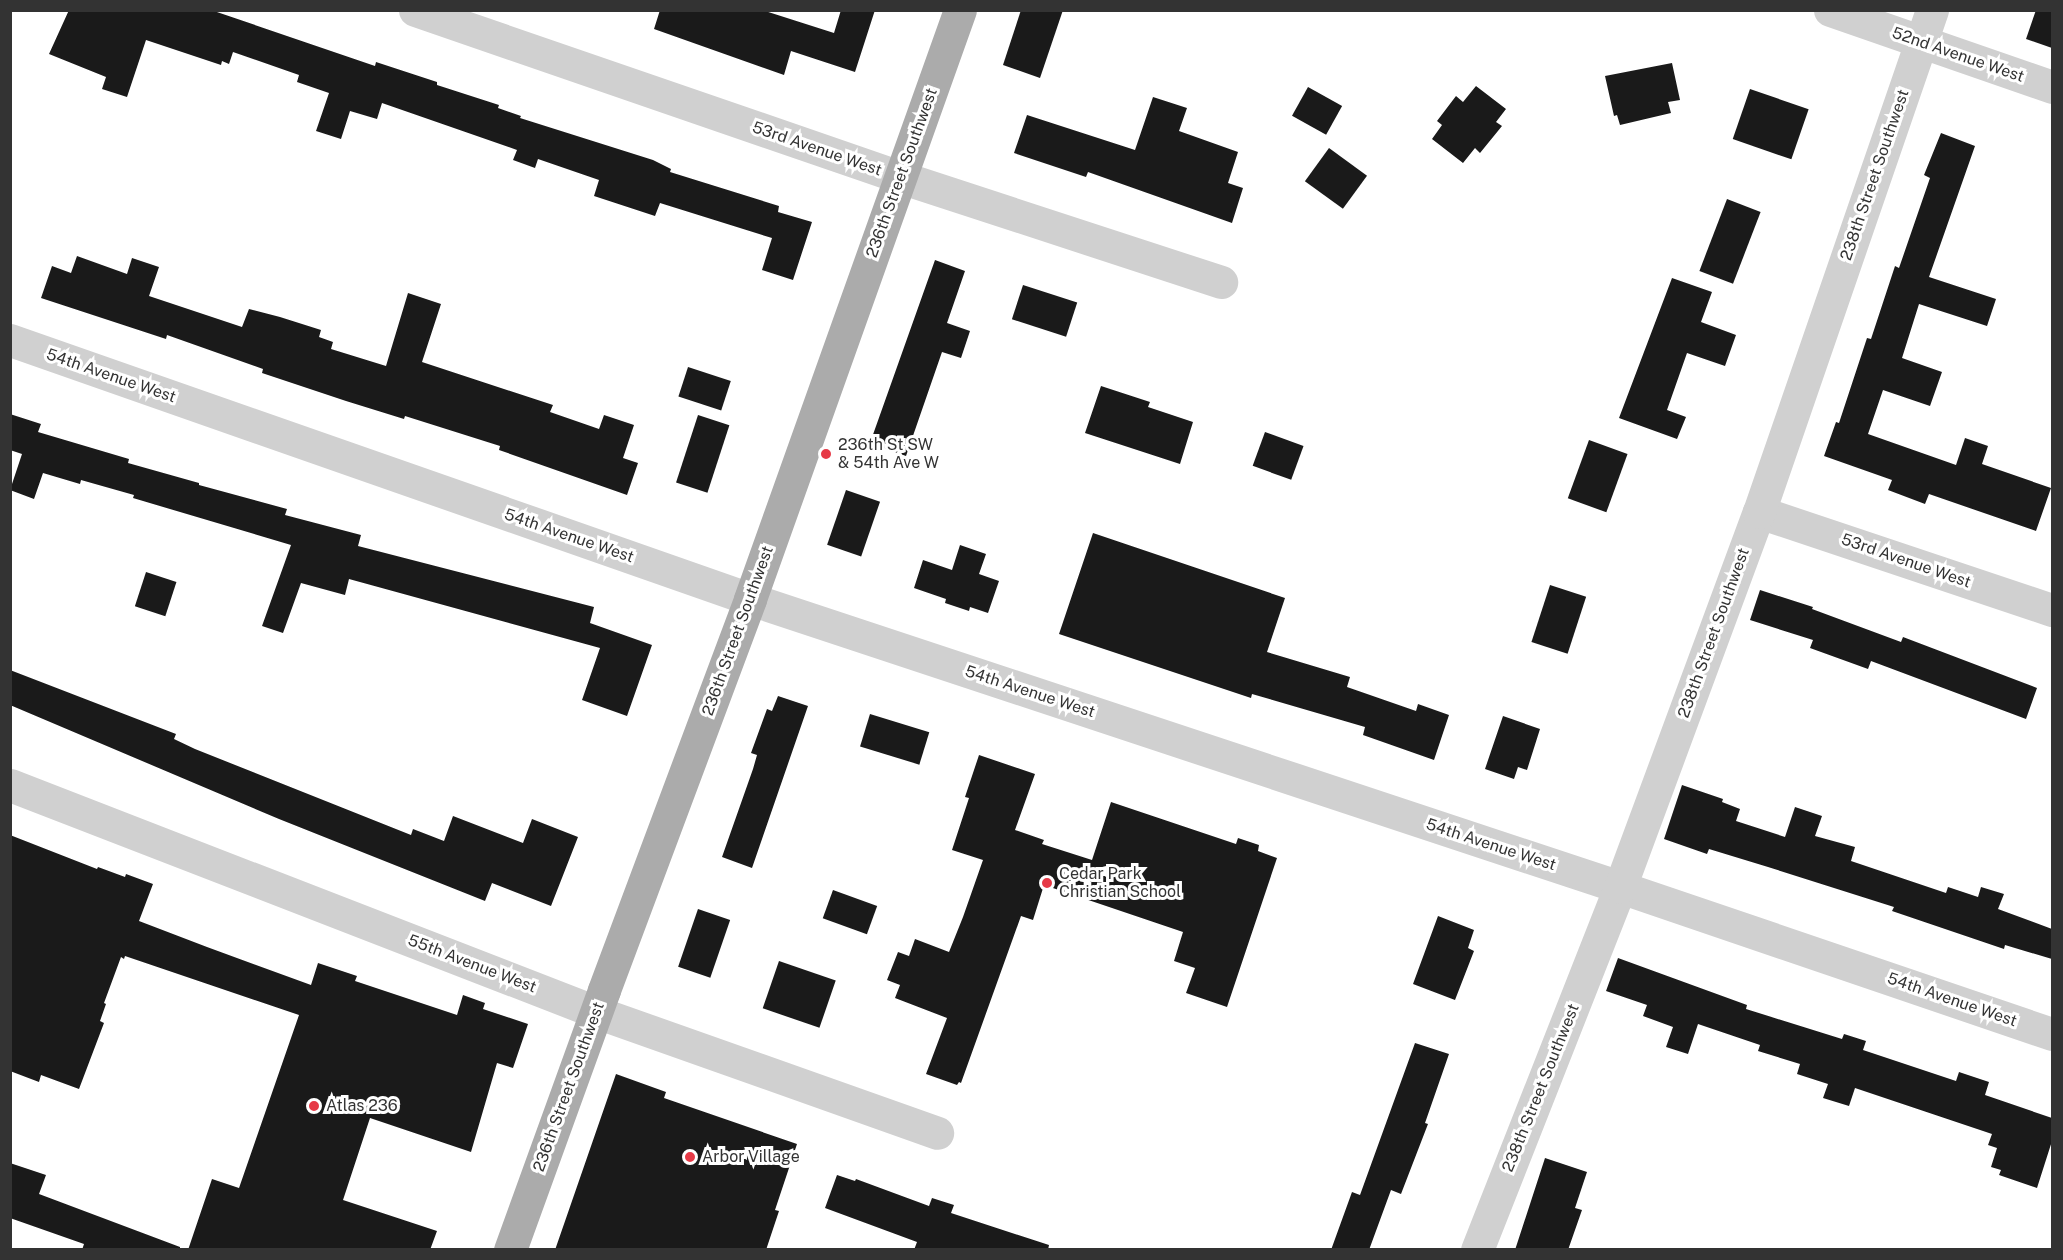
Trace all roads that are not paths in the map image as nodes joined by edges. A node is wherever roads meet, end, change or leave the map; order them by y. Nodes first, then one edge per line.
1 (415, 10) edge
2 (960, 10) edge
3 (1830, 10) edge
4 (1932, 10) edge
5 (1921, 42) junction
6 (2052, 87) edge
7 (900, 177) junction
8 (1221, 282) dead end
9 (10, 340) edge
10 (1759, 512) junction
11 (750, 599) junction
12 (2052, 610) edge
13 (10, 785) edge
14 (1620, 887) junction
15 (596, 1011) junction
16 (2052, 1034) edge
17 (937, 1133) dead end
18 (510, 1250) edge
19 (1477, 1250) edge

1 - 7 street, 53rd Avenue West
2 - 7 main road, 236th Street Southwest
3 - 5 street, 52nd Avenue West
4 - 5 street, 238th Street Southwest
5 - 6 street, 52nd Avenue West
5 - 10 street, 238th Street Southwest
7 - 8 street, 53rd Avenue West
7 - 11 main road, 236th Street Southwest
9 - 11 street, 54th Avenue West
10 - 12 street, 53rd Avenue West
10 - 14 street, 238th Street Southwest
11 - 14 street, 54th Avenue West
11 - 15 main road, 236th Street Southwest
13 - 15 street, 55th Avenue West
14 - 16 street, 54th Avenue West
14 - 19 street, 238th Street Southwest
15 - 17 street, 55th Avenue West
15 - 18 main road, 236th Street Southwest

